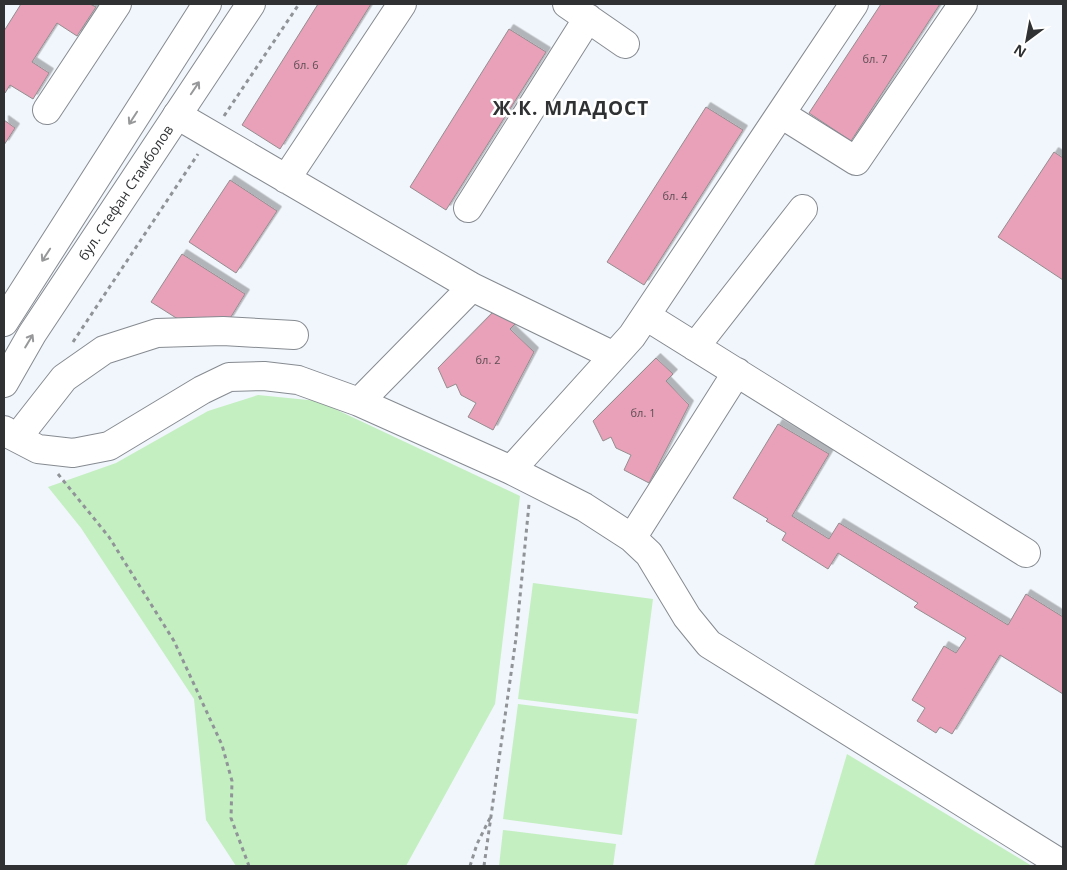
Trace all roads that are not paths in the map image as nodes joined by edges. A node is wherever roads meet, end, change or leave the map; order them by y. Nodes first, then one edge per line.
1 (117, 4) edge
2 (207, 4) edge
3 (251, 4) edge
4 (402, 4) edge
5 (854, 4) edge
6 (962, 4) edge
7 (577, 11) edge
8 (625, 44) dead end
9 (48, 110) dead end
10 (781, 114) junction
11 (177, 115) junction
12 (286, 179) junction
13 (468, 208) dead end
14 (803, 209) dead end
15 (472, 287) junction
16 (646, 316) junction
17 (4, 322) edge
18 (294, 335) dead end
19 (696, 347) junction
20 (614, 356) junction
21 (737, 372) junction
22 (4, 383) edge
23 (359, 402) junction
24 (19, 439) edge
25 (521, 475) junction
26 (632, 538) junction
27 (1026, 553) dead end
28 (1063, 865) edge

1 - 9 street
2 -> 17 street
11 -> 3 street, бул. Стефан Стамболов
4 - 12 street
5 - 10 street
6 - 10 street
7 - 8 street
7 - 13 street
10 - 16 street
11 - 12 street
22 -> 11 street, бул. Стефан Стамболов
12 - 15 street
14 - 19 street
15 - 20 street
15 - 23 street
16 - 19 street
16 - 20 street
18 - 24 street
19 - 21 street
20 - 25 street
21 - 26 street
21 - 27 street
23 - 24 street
23 - 25 street
25 - 26 street
26 - 28 street

